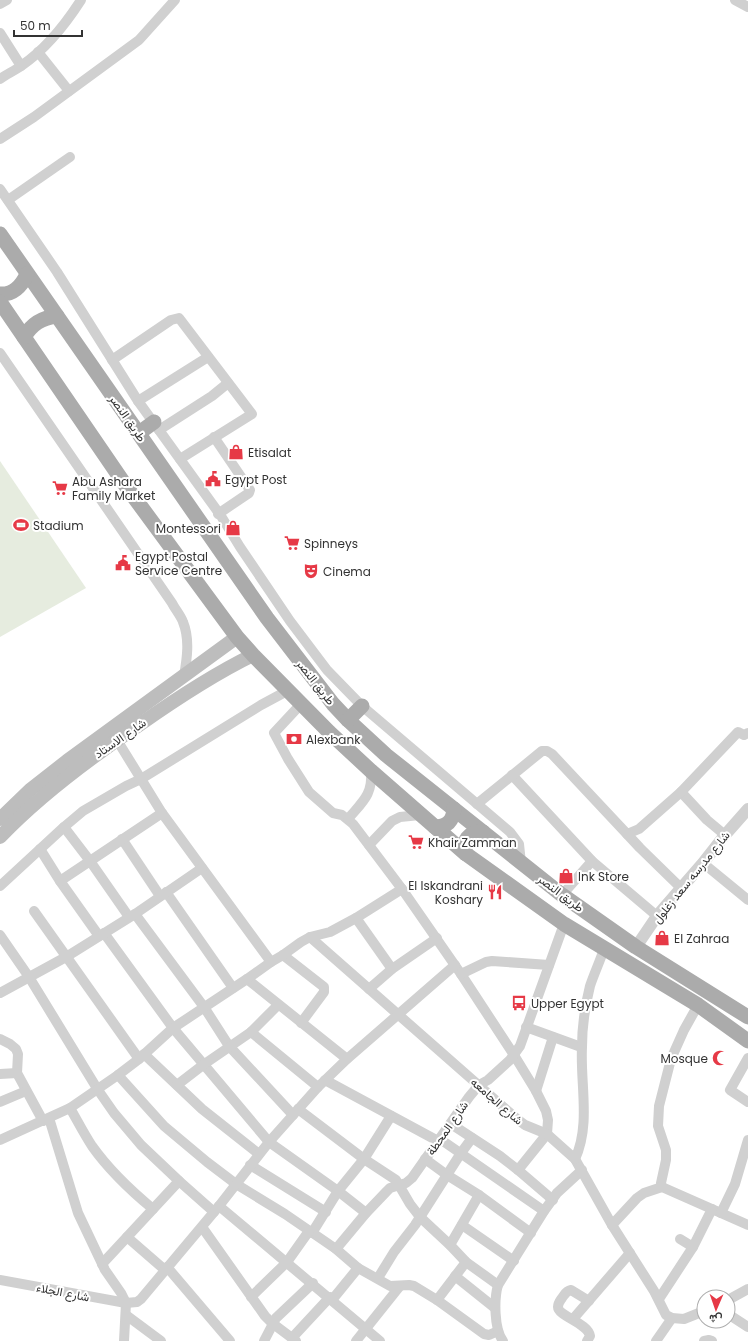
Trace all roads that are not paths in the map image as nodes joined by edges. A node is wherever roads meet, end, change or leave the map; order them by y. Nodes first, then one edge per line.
1 (7, 0) edge
2 (175, 0) edge
3 (735, 0) edge
4 (76, 2) edge
5 (0, 4) edge
6 (748, 7) edge
7 (0, 33) edge
8 (38, 52) junction
9 (21, 66) junction
10 (0, 79) edge
11 (70, 92) junction
12 (0, 139) edge
13 (70, 157) dead end
14 (0, 189) edge
15 (8, 200) junction
16 (0, 234) edge
17 (27, 274) junction
18 (0, 294) edge
19 (0, 302) edge
20 (57, 316) junction
21 (24, 337) junction
22 (0, 353) edge
23 (208, 357) junction
24 (112, 360) junction
25 (228, 383) junction
26 (138, 401) junction
27 (157, 426) junction
28 (139, 433) junction
29 (214, 437) junction
30 (180, 459) junction
31 (218, 514) junction
32 (237, 637) junction
33 (253, 655) junction
34 (184, 676) junction
35 (287, 691) junction
36 (301, 704) junction
37 (362, 706) junction
38 (348, 720) junction
39 (748, 733) edge
40 (117, 740) junction
41 (371, 771) junction
42 (512, 775) junction
43 (141, 779) junction
44 (681, 792) junction
45 (477, 804) junction
46 (454, 809) junction
47 (748, 809) edge
48 (162, 812) junction
49 (420, 815) junction
50 (0, 819) edge
51 (348, 819) junction
52 (64, 826) junction
53 (435, 827) junction
54 (483, 832) junction
55 (627, 834) junction
56 (725, 835) junction
57 (0, 837) edge
58 (122, 839) junction
59 (369, 845) junction
60 (40, 849) junction
61 (466, 854) junction
62 (90, 861) junction
63 (592, 862) junction
64 (521, 863) junction
65 (703, 863) junction
66 (202, 868) junction
67 (60, 881) junction
68 (0, 886) edge
69 (681, 888) junction
70 (402, 889) junction
71 (163, 894) junction
72 (562, 895) junction
73 (747, 897) edge
74 (34, 910) dead end
75 (132, 915) junction
76 (657, 916) junction
77 (356, 918) junction
78 (564, 924) junction
79 (102, 934) junction
80 (0, 935) edge
81 (310, 938) junction
82 (437, 938) junction
83 (636, 947) junction
84 (604, 949) junction
85 (283, 955) junction
86 (66, 957) junction
87 (271, 962) junction
88 (549, 965) junction
89 (392, 969) junction
90 (458, 970) junction
91 (29, 977) junction
92 (247, 979) junction
93 (233, 988) junction
94 (369, 989) junction
95 (0, 993) edge
96 (278, 1005) junction
97 (698, 1005) junction
98 (204, 1007) junction
99 (398, 1015) junction
100 (748, 1017) edge
101 (301, 1023) junction
102 (526, 1027) junction
103 (173, 1028) junction
104 (251, 1032) junction
105 (553, 1037) junction
106 (0, 1039) edge
107 (748, 1041) edge
108 (229, 1046) junction
109 (582, 1047) junction
110 (514, 1055) junction
111 (142, 1057) junction
112 (347, 1058) junction
113 (748, 1058) edge
114 (203, 1065) junction
115 (17, 1073) junction
116 (0, 1074) edge
117 (118, 1075) junction
118 (321, 1083) junction
119 (176, 1085) junction
120 (479, 1085) junction
121 (98, 1090) junction
122 (26, 1091) junction
123 (536, 1091) junction
124 (0, 1102) edge
125 (748, 1102) edge
126 (70, 1108) junction
127 (296, 1112) junction
128 (391, 1116) junction
129 (46, 1120) junction
130 (451, 1124) junction
131 (547, 1134) junction
132 (472, 1138) junction
133 (0, 1140) edge
134 (439, 1140) junction
135 (748, 1140) edge
136 (269, 1142) junction
137 (460, 1153) junction
138 (259, 1154) junction
139 (364, 1159) junction
140 (425, 1159) junction
141 (575, 1159) junction
142 (250, 1165) junction
143 (518, 1170) junction
144 (582, 1170) junction
145 (447, 1175) junction
146 (178, 1181) junction
147 (236, 1184) junction
148 (400, 1186) junction
149 (662, 1187) junction
150 (338, 1191) junction
151 (479, 1195) junction
152 (553, 1200) junction
153 (153, 1209) junction
154 (217, 1209) junction
155 (712, 1209) junction
156 (544, 1211) junction
157 (326, 1212) junction
158 (366, 1213) junction
159 (721, 1213) junction
160 (420, 1217) junction
161 (462, 1225) junction
162 (612, 1225) junction
163 (748, 1225) edge
164 (202, 1227) junction
165 (310, 1232) junction
166 (531, 1233) junction
167 (127, 1238) junction
168 (680, 1239) dead end
169 (450, 1245) junction
170 (693, 1247) junction
171 (336, 1249) junction
172 (630, 1253) junction
173 (514, 1261) junction
174 (287, 1262) junction
175 (466, 1262) junction
176 (102, 1264) junction
177 (166, 1268) junction
178 (358, 1268) junction
179 (455, 1276) junction
180 (378, 1278) junction
181 (0, 1280) edge
182 (313, 1283) junction
183 (498, 1285) junction
184 (400, 1286) junction
185 (748, 1289) edge
186 (736, 1296) edge
187 (251, 1297) junction
188 (331, 1299) junction
189 (658, 1299) junction
190 (437, 1300) junction
191 (589, 1301) junction
192 (126, 1303) junction
193 (495, 1308) junction
194 (696, 1314) edge
195 (126, 1315) junction
196 (672, 1318) junction
197 (574, 1319) junction
198 (736, 1319) edge
199 (272, 1323) junction
200 (748, 1327) edge
201 (366, 1328) junction
202 (498, 1331) junction
203 (294, 1340) edge
204 (124, 1341) edge
205 (161, 1341) edge
206 (230, 1341) edge
207 (264, 1341) edge
208 (356, 1341) edge
209 (380, 1341) edge
210 (503, 1341) edge
211 (587, 1341) edge
212 (656, 1341) edge
213 (704, 1341) edge
214 (712, 1341) edge

1 - 5 street
2 - 11 street
3 - 6 street
4 - 8 street
7 - 9 street
8 - 9 street
8 - 11 street
9 - 10 street
11 - 12 street
13 - 15 street
14 - 15 street
15 - 24 street
16 - 17 main road, طريق النصر
17 - 18 main road
17 - 20 main road, طريق النصر
19 - 21 main road, طريق النصر
20 - 21 main road
20 - 28 main road, طريق النصر
21 - 32 main road, طريق النصر
22 - 34 street
23 - 24 street
23 - 25 street
23 - 26 street
24 - 26 street
25 - 27 street
25 - 29 street
26 - 27 street
27 - 28 main road
27 - 30 street
28 - 38 main road, طريق النصر
29 - 30 street
29 - 31 street
30 - 31 street
31 - 37 street
32 - 33 main road, طريق النصر
32 - 34 main road, شارع الاستاد
33 - 35 main road, طريق النصر
33 - 40 main road, شارع الاستاد
34 - 50 main road, شارع الاستاد
35 - 36 main road, طريق النصر
35 - 43 street
36 - 41 main road, طريق النصر
36 - 51 street
37 - 38 main road
37 - 45 street
38 - 46 main road, طريق النصر
39 - 44 street
40 - 43 street
40 - 57 main road, شارع الاستاد
41 - 49 main road, طريق النصر
41 - 51 street
42 - 45 street
42 - 55 street
42 - 63 street
43 - 48 street
43 - 52 street
44 - 55 street
44 - 56 street
45 - 64 street
46 - 53 main road
46 - 54 main road, طريق النصر
47 - 56 street, شارع مدرسه سعد زغلول
48 - 58 street
48 - 66 street
49 - 53 main road, طريق النصر
49 - 59 street
51 - 59 street
52 - 60 street
52 - 62 street
53 - 61 main road, طريق النصر
54 - 61 main road
54 - 64 main road, طريق النصر
55 - 69 street
56 - 65 street, شارع مدرسه سعد زغلول
58 - 62 street
58 - 71 street
59 - 70 street
60 - 67 street
60 - 68 street
61 - 78 main road, طريق النصر
62 - 67 street
62 - 75 street
63 - 72 street
63 - 76 street
64 - 72 main road, طريق النصر
65 - 69 street, شارع مدرسه سعد زغلول
65 - 73 street
66 - 71 street
66 - 87 street
67 - 79 street
69 - 76 street, شارع مدرسه سعد زغلول
70 - 77 street
70 - 82 street
71 - 75 street
71 - 93 street
72 - 83 main road, طريق النصر
74 - 86 street
75 - 79 street
75 - 98 street
76 - 83 street, شارع مدرسه سعد زغلول
77 - 81 street
77 - 89 street
78 - 84 main road, طريق النصر
78 - 88 street, شارع المحطة
79 - 86 street
79 - 103 street
80 - 91 street
81 - 85 street
81 - 94 street, شارع الجامعه
82 - 89 street
82 - 90 street
83 - 100 main road, طريق النصر
84 - 97 main road, طريق النصر
84 - 109 street
85 - 87 street
85 - 101 street
86 - 91 street
86 - 111 street
87 - 92 street
88 - 90 street
88 - 102 street, شارع المحطة
89 - 94 street
90 - 99 street
90 - 110 street
91 - 95 street
91 - 121 street
92 - 93 street
92 - 96 street
93 - 98 street
94 - 99 street, شارع الجامعه
96 - 101 street
96 - 104 street
97 - 107 main road, طريق النصر
97 - 149 street
98 - 103 street
98 - 108 street
99 - 112 street
99 - 120 street, شارع الجامعه
101 - 112 street
102 - 105 street
102 - 110 street, شارع المحطة
103 - 111 street
103 - 114 street
104 - 108 street
104 - 118 street
105 - 109 street
105 - 123 street
106 - 115 street
108 - 114 street
108 - 127 street
109 - 141 street
110 - 120 street, شارع المحطة
110 - 123 street
111 - 117 street
111 - 119 street
112 - 118 street
113 - 125 street
114 - 119 street
114 - 136 street
115 - 116 street
115 - 122 street
117 - 121 street
117 - 147 street
118 - 127 street
118 - 128 street
119 - 138 street
120 - 130 street, شارع المحطة
120 - 131 street, شارع الجامعه
121 - 126 street
121 - 146 street
122 - 124 street
122 - 129 street
123 - 131 street
126 - 129 street
126 - 153 street
127 - 136 street
127 - 139 street
128 - 134 street
128 - 139 street
129 - 133 street
129 - 176 street
130 - 132 street
130 - 134 street, شارع المحطة
131 - 141 street, شارع الجامعه
131 - 143 street
132 - 137 street
132 - 143 street
134 - 137 street
134 - 140 street, شارع المحطة
135 - 159 street
136 - 138 street
136 - 150 street
137 - 145 street
137 - 156 street
138 - 142 street
139 - 148 street
139 - 150 street
140 - 145 street
140 - 148 street, شارع المحطة
141 - 144 street, شارع الجامعه
142 - 147 street
142 - 157 street
143 - 152 street
144 - 152 street
144 - 162 street, شارع الجامعه
145 - 151 street
145 - 160 street
146 - 153 street
146 - 154 street
147 - 154 street
147 - 165 street
148 - 158 street, شارع المحطة
148 - 160 street
149 - 155 street
149 - 162 street
150 - 157 street
150 - 158 street
151 - 161 street
151 - 166 street
152 - 156 street
153 - 167 street
154 - 164 street
154 - 174 street
155 - 159 street
155 - 170 street
156 - 166 street
157 - 165 street
158 - 171 street, شارع المحطة
159 - 163 street
160 - 169 street
160 - 180 street
161 - 169 street
161 - 173 street
162 - 172 street, شارع الجامعه
164 - 177 street
164 - 187 street
165 - 171 street
165 - 174 street
166 - 173 street
167 - 176 street
167 - 177 street
168 - 170 street
169 - 175 street
170 - 189 street
171 - 178 street
172 - 189 street, شارع الجامعه
172 - 191 street
173 - 183 street
174 - 182 street
174 - 187 street
175 - 179 street
175 - 183 street
176 - 192 street
177 - 192 street
177 - 206 street
178 - 180 street
178 - 188 street
179 - 190 street
179 - 193 street
180 - 184 street
181 - 192 street, شارع الجلاء
182 - 188 street
182 - 199 street
183 - 193 street
184 - 190 street
184 - 201 street
185 - 186 street
187 - 199 street
188 - 201 street
188 - 203 street
189 - 196 street, شارع الجامعه
190 - 202 street
191 - 197 street
191 - 197 street
192 - 195 street
193 - 202 street
194 - 196 street
195 - 204 street
195 - 205 street
196 - 212 street
197 - 211 street
198 - 200 street
199 - 203 street
199 - 207 street
201 - 208 street
201 - 209 street
202 - 210 street
213 - 214 street

